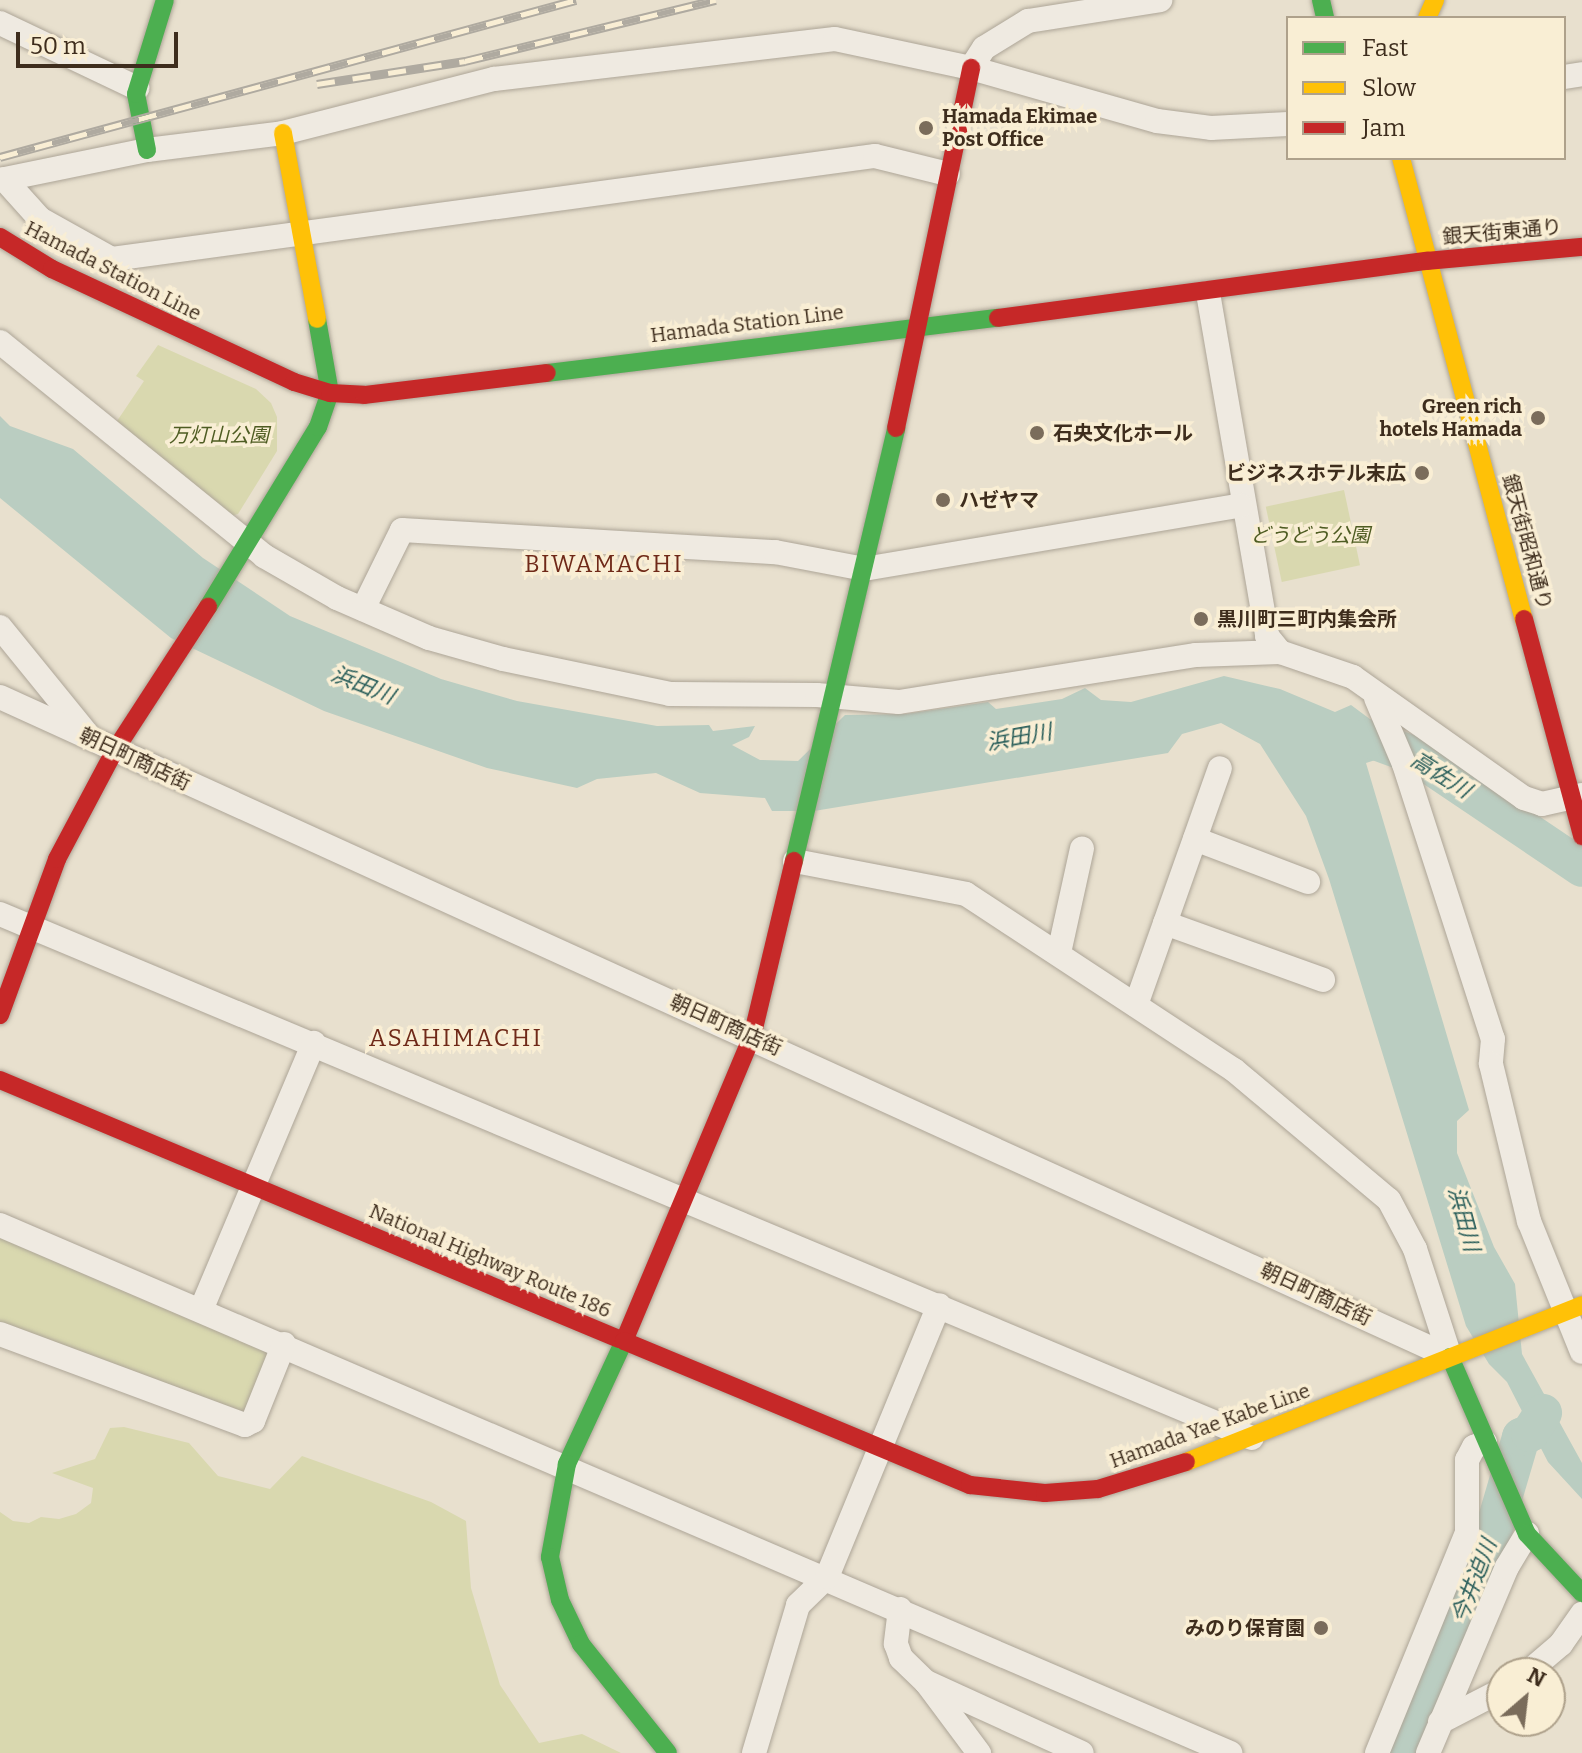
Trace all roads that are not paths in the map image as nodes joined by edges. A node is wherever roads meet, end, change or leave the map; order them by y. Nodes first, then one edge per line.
1 (165, 0) edge
2 (1160, 0) edge
3 (0, 23) edge
4 (971, 68) junction
5 (137, 88) junction
6 (1286, 124) edge
7 (283, 133) junction
8 (147, 150) junction
9 (1402, 160) edge
10 (948, 174) junction
11 (2, 180) edge
12 (302, 233) junction
13 (0, 237) edge
14 (1582, 247) edge
15 (1427, 261) junction
16 (1208, 293) junction
17 (916, 325) junction
18 (0, 342) edge
19 (330, 393) junction
20 (1241, 505) junction
21 (247, 548) junction
22 (864, 569) junction
23 (363, 609) junction
24 (0, 627) edge
25 (1280, 652) junction
26 (1374, 694) junction
27 (0, 697) edge
28 (832, 702) junction
29 (89, 737) junction
30 (115, 750) junction
31 (1572, 750) edge
32 (1220, 768) dead end
33 (1578, 796) edge
34 (1582, 836) edge
35 (1195, 839) junction
36 (1082, 848) dead end
37 (795, 861) junction
38 (1308, 882) dead end
39 (0, 914) edge
40 (1165, 923) junction
41 (32, 925) junction
42 (1059, 953) junction
43 (1323, 980) dead end
44 (1136, 1005) junction
45 (0, 1015) edge
46 (752, 1037) junction
47 (314, 1043) junction
48 (0, 1080) edge
49 (254, 1186) junction
50 (687, 1198) junction
51 (0, 1225) edge
52 (939, 1305) junction
53 (201, 1310) junction
54 (1567, 1311) edge
55 (0, 1334) edge
56 (624, 1341) junction
57 (284, 1344) junction
58 (1582, 1352) edge
59 (1455, 1355) junction
60 (1252, 1438) junction
61 (1485, 1442) junction
62 (879, 1452) junction
63 (567, 1464) junction
64 (1527, 1534) junction
65 (827, 1577) junction
66 (1582, 1593) edge
67 (900, 1609) junction
68 (1582, 1614) edge
69 (1546, 1657) edge
70 (926, 1682) junction
71 (1486, 1698) edge
72 (1440, 1722) junction
73 (1197, 1746) edge
74 (668, 1753) edge
75 (754, 1753) edge
76 (979, 1753) edge
77 (1082, 1753) edge
78 (1230, 1753) edge
79 (1377, 1753) edge
80 (1428, 1753) edge

1 - 5 main road
2 - 4 street
3 - 5 street
4 - 6 street
4 - 7 street
4 - 10 main road
5 - 8 main road
7 - 8 street
7 - 12 main road
8 - 11 street
9 - 15 main road
10 - 12 street
10 - 17 main road
11 - 12 street
12 - 19 main road
13 - 19 main road, Hamada Station Line
14 - 15 main road, 銀天街東通り
15 - 16 main road, Hamada Station Line
15 - 31 main road, 銀天街昭和通り
16 - 17 main road, Hamada Station Line
16 - 20 street
17 - 19 main road, Hamada Station Line
17 - 22 main road
18 - 21 street
19 - 21 main road
20 - 22 street
20 - 25 street
21 - 23 street
21 - 30 main road
22 - 23 street
22 - 28 main road
23 - 28 street
24 - 29 street
25 - 26 street
25 - 28 street
26 - 33 street
26 - 54 street
27 - 29 street, 朝日町商店街
28 - 37 main road
29 - 30 street, 朝日町商店街
30 - 41 main road
30 - 46 street, 朝日町商店街
31 - 33 main road, 銀天街昭和通り
32 - 35 street
33 - 34 main road, 銀天街昭和通り
35 - 38 street
35 - 40 street
36 - 42 street
37 - 42 street
37 - 46 main road
39 - 41 street
40 - 43 street
40 - 44 street
41 - 45 main road
41 - 47 street
42 - 44 street
44 - 59 street
46 - 50 main road
46 - 59 street, 朝日町商店街
47 - 49 street
47 - 50 street
48 - 49 main road, National Highway Route 186
49 - 53 street
49 - 56 main road, National Highway Route 186
50 - 52 street
50 - 56 main road
51 - 53 street
52 - 60 street
52 - 62 street
53 - 57 street
54 - 58 street
54 - 59 main road, Hamada Yae Kabe Line
55 - 57 street
56 - 62 main road, Hamada Yae Kabe Line
56 - 63 main road, National Highway Route 186
57 - 63 street
59 - 60 main road, Hamada Yae Kabe Line
59 - 61 main road
60 - 62 main road, Hamada Yae Kabe Line
61 - 64 main road
61 - 79 street
62 - 65 street
63 - 65 street
63 - 74 main road, National Highway Route 186
64 - 66 main road
64 - 72 street
65 - 67 street
65 - 75 street
67 - 70 street
67 - 73 street
68 - 69 street
70 - 76 street
70 - 77 street
71 - 72 street
72 - 80 street
73 - 78 street

